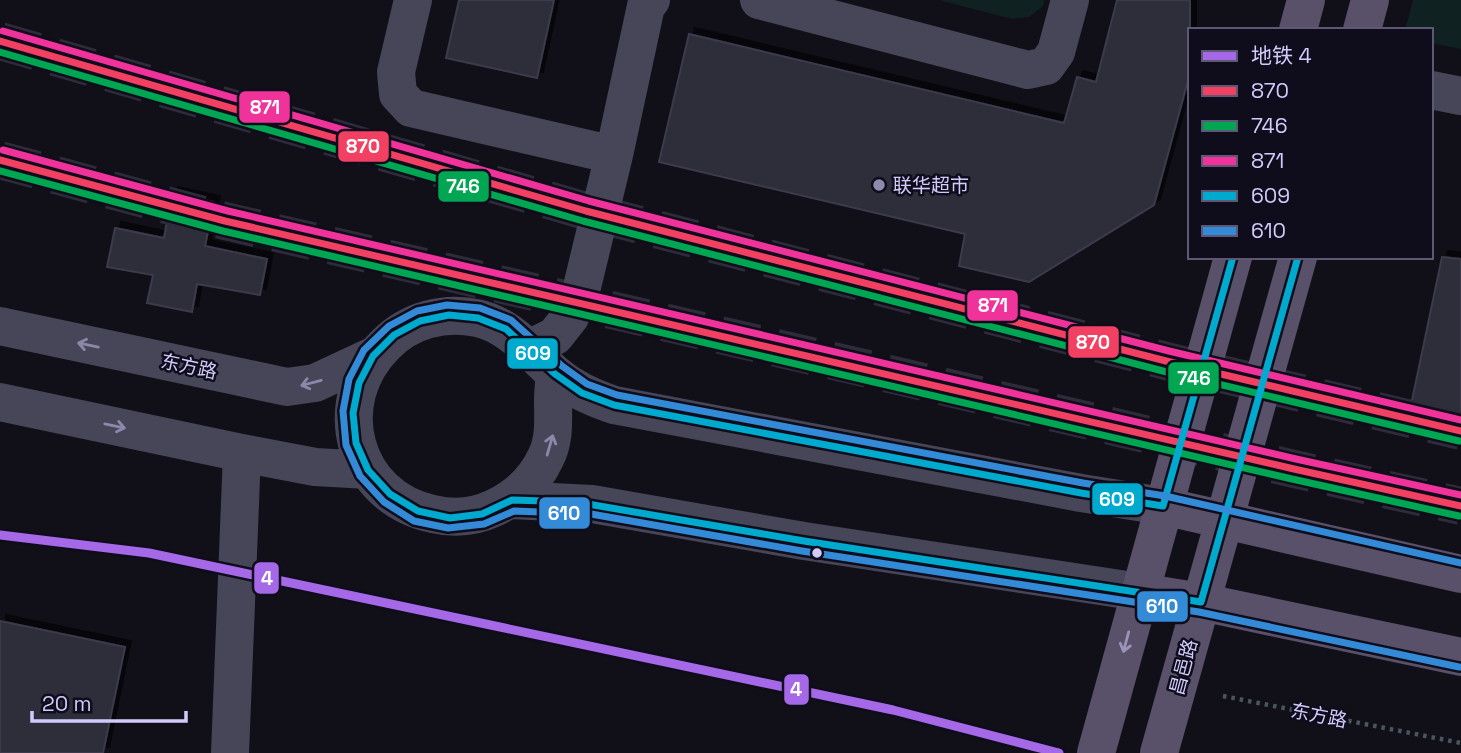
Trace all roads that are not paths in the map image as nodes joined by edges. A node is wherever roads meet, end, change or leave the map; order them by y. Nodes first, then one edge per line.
1 (413, 0) edge
2 (651, 0) edge
3 (759, 0) edge
4 (1070, 0) edge
5 (1306, 0) edge
6 (1370, 0) edge
7 (1299, 28) edge
8 (1363, 28) edge
9 (1433, 90) edge
10 (1461, 96) edge
11 (614, 155) junction
12 (1232, 259) edge
13 (1297, 259) edge
14 (0, 326) edge
15 (373, 356) junction
16 (542, 361) junction
17 (0, 402) edge
18 (242, 453) junction
19 (368, 470) junction
20 (512, 500) junction
21 (1163, 506) junction
22 (1225, 520) junction
23 (1461, 574) edge
24 (1140, 592) junction
25 (1201, 602) junction
26 (1461, 657) edge
27 (230, 753) edge
28 (1096, 753) edge
29 (1159, 753) edge

1 - 11 street
2 - 11 street
3 - 4 street
5 - 7 main road
6 - 8 main road
9 - 10 street
11 - 16 street
12 - 21 main road
13 - 22 main road, 昌邑路
15 -> 14 street, 东方路
15 - 16 street, 东方路
15 - 19 street, 东方路
20 -> 16 street, 东方路
16 - 21 street, 东方路
17 -> 18 street
18 - 19 street
18 - 27 street
19 - 20 street, 东方路
20 - 24 street, 东方路
21 - 22 main road, 东方路
21 - 24 main road
22 - 23 main road, 东方路
22 - 25 main road, 昌邑路
24 - 25 main road, 东方路
24 -> 28 main road
25 - 26 main road, 东方路
25 - 29 main road, 昌邑路

